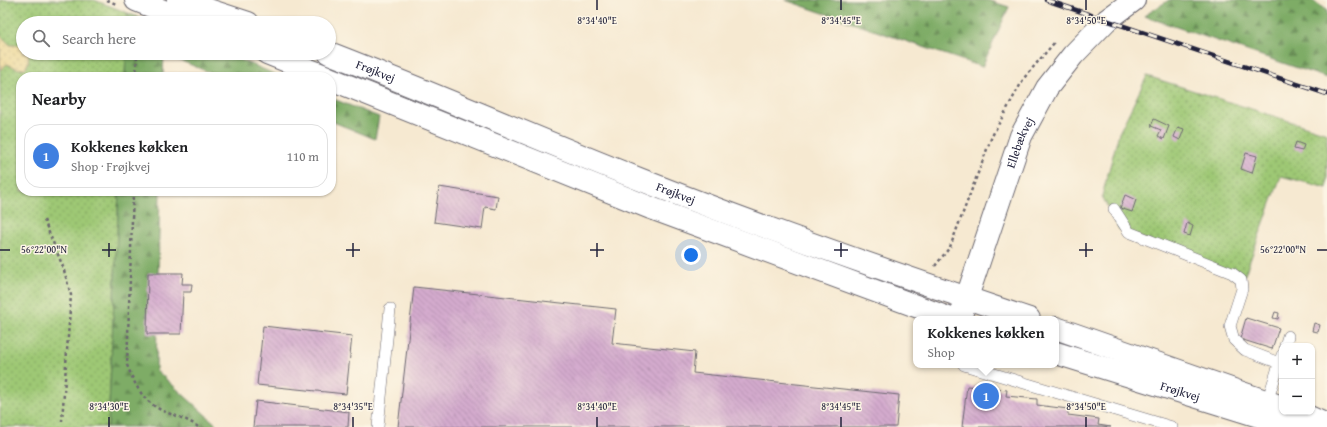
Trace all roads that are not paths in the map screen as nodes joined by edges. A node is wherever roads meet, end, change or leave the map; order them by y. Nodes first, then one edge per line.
1 (136, 0) edge
2 (178, 0) edge
3 (1134, 0) edge
4 (176, 16) edge
5 (227, 16) edge
6 (336, 56) edge
7 (284, 60) edge
8 (314, 72) edge
9 (336, 81) edge
10 (1114, 209) dead end
11 (967, 298) junction
12 (390, 309) dead end
13 (943, 316) edge
14 (961, 316) edge
15 (1020, 316) edge
16 (1059, 329) edge
17 (1059, 354) edge
18 (1279, 358) edge
19 (974, 368) edge
20 (1279, 368) edge
21 (1270, 409) edge
22 (1305, 415) edge
23 (1327, 425) edge
24 (378, 427) edge
25 (1172, 427) edge
26 (1304, 427) edge

1 - 4 street
2 - 5 street
3 - 11 street, Ellebækvej
6 - 11 street, Frøjkvej
7 - 8 street
9 - 13 street, Frøjkvej
10 - 18 lane
11 - 14 street, Ellebækvej
11 - 15 street, Frøjkvej
12 - 24 lane
16 - 21 street, Frøjkvej
17 - 21 street, Frøjkvej
19 - 25 lane
20 - 21 lane
21 - 26 street, Frøjkvej
22 - 23 street

